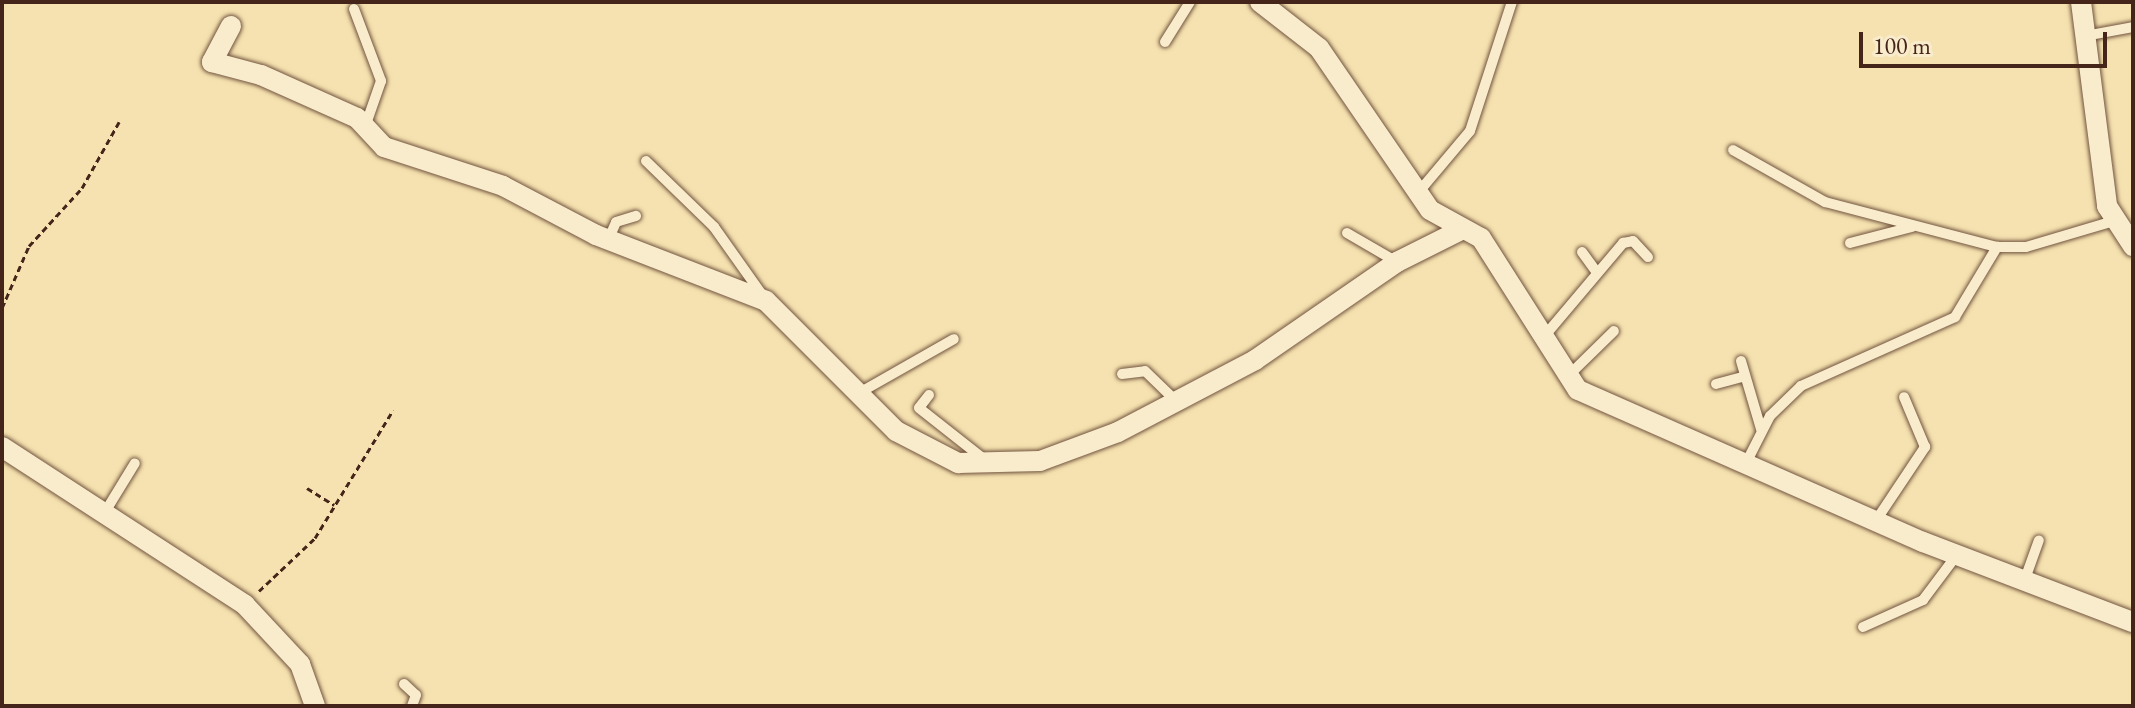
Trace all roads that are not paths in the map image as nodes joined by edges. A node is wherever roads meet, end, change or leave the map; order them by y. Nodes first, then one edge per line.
1 (1190, 2) edge
2 (1260, 2) edge
3 (1512, 2) edge
4 (2081, 2) edge
5 (354, 9) dead end
6 (231, 26) dead end
7 (2133, 27) edge
8 (2085, 36) junction
9 (1165, 42) dead end
10 (366, 124) junction
11 (1733, 150) dead end
12 (646, 161) dead end
13 (1417, 194) junction
14 (636, 216) dead end
15 (1912, 227) junction
16 (1461, 230) junction
17 (1347, 233) dead end
18 (2126, 233) edge
19 (609, 238) junction
20 (1850, 243) dead end
21 (1997, 247) junction
22 (1582, 252) dead end
23 (1648, 257) dead end
24 (1397, 262) junction
25 (1597, 273) junction
26 (766, 301) junction
27 (1614, 331) dead end
28 (954, 339) dead end
29 (1541, 341) junction
30 (1741, 361) dead end
31 (1122, 374) dead end
32 (1745, 376) junction
33 (1565, 379) junction
34 (1716, 384) dead end
35 (859, 393) junction
36 (929, 395) dead end
37 (1904, 397) dead end
38 (1176, 401) junction
39 (1761, 429) junction
40 (2, 447) edge
41 (135, 463) dead end
42 (990, 463) junction
43 (1745, 465) junction
44 (105, 512) junction
45 (1877, 519) junction
46 (2039, 540) dead end
47 (1956, 556) junction
48 (2025, 579) junction
49 (2133, 622) edge
50 (1863, 627) dead end
51 (404, 684) dead end
52 (315, 706) edge
53 (412, 706) edge

1 - 9 lane
2 - 13 street
3 - 13 lane
4 - 8 street
5 - 10 lane
6 - 10 street
7 - 8 lane
8 - 18 street
10 - 19 street
11 - 15 lane
12 - 26 lane
13 - 16 street
14 - 19 lane
15 - 20 lane
15 - 21 lane
16 - 24 street
16 - 29 street
17 - 24 lane
18 - 21 lane
19 - 26 street
21 - 39 lane
22 - 25 lane
23 - 25 lane
24 - 38 street
25 - 29 lane
26 - 35 street
27 - 33 lane
28 - 35 lane
29 - 33 street
30 - 32 lane
31 - 38 lane
32 - 34 lane
32 - 39 lane
33 - 43 street
35 - 42 street
36 - 42 lane
37 - 45 lane
38 - 42 street
39 - 43 lane
40 - 44 street
41 - 44 lane
43 - 45 street
44 - 52 street
45 - 47 street
46 - 48 lane
47 - 48 street
47 - 50 lane
48 - 49 street
51 - 53 lane

